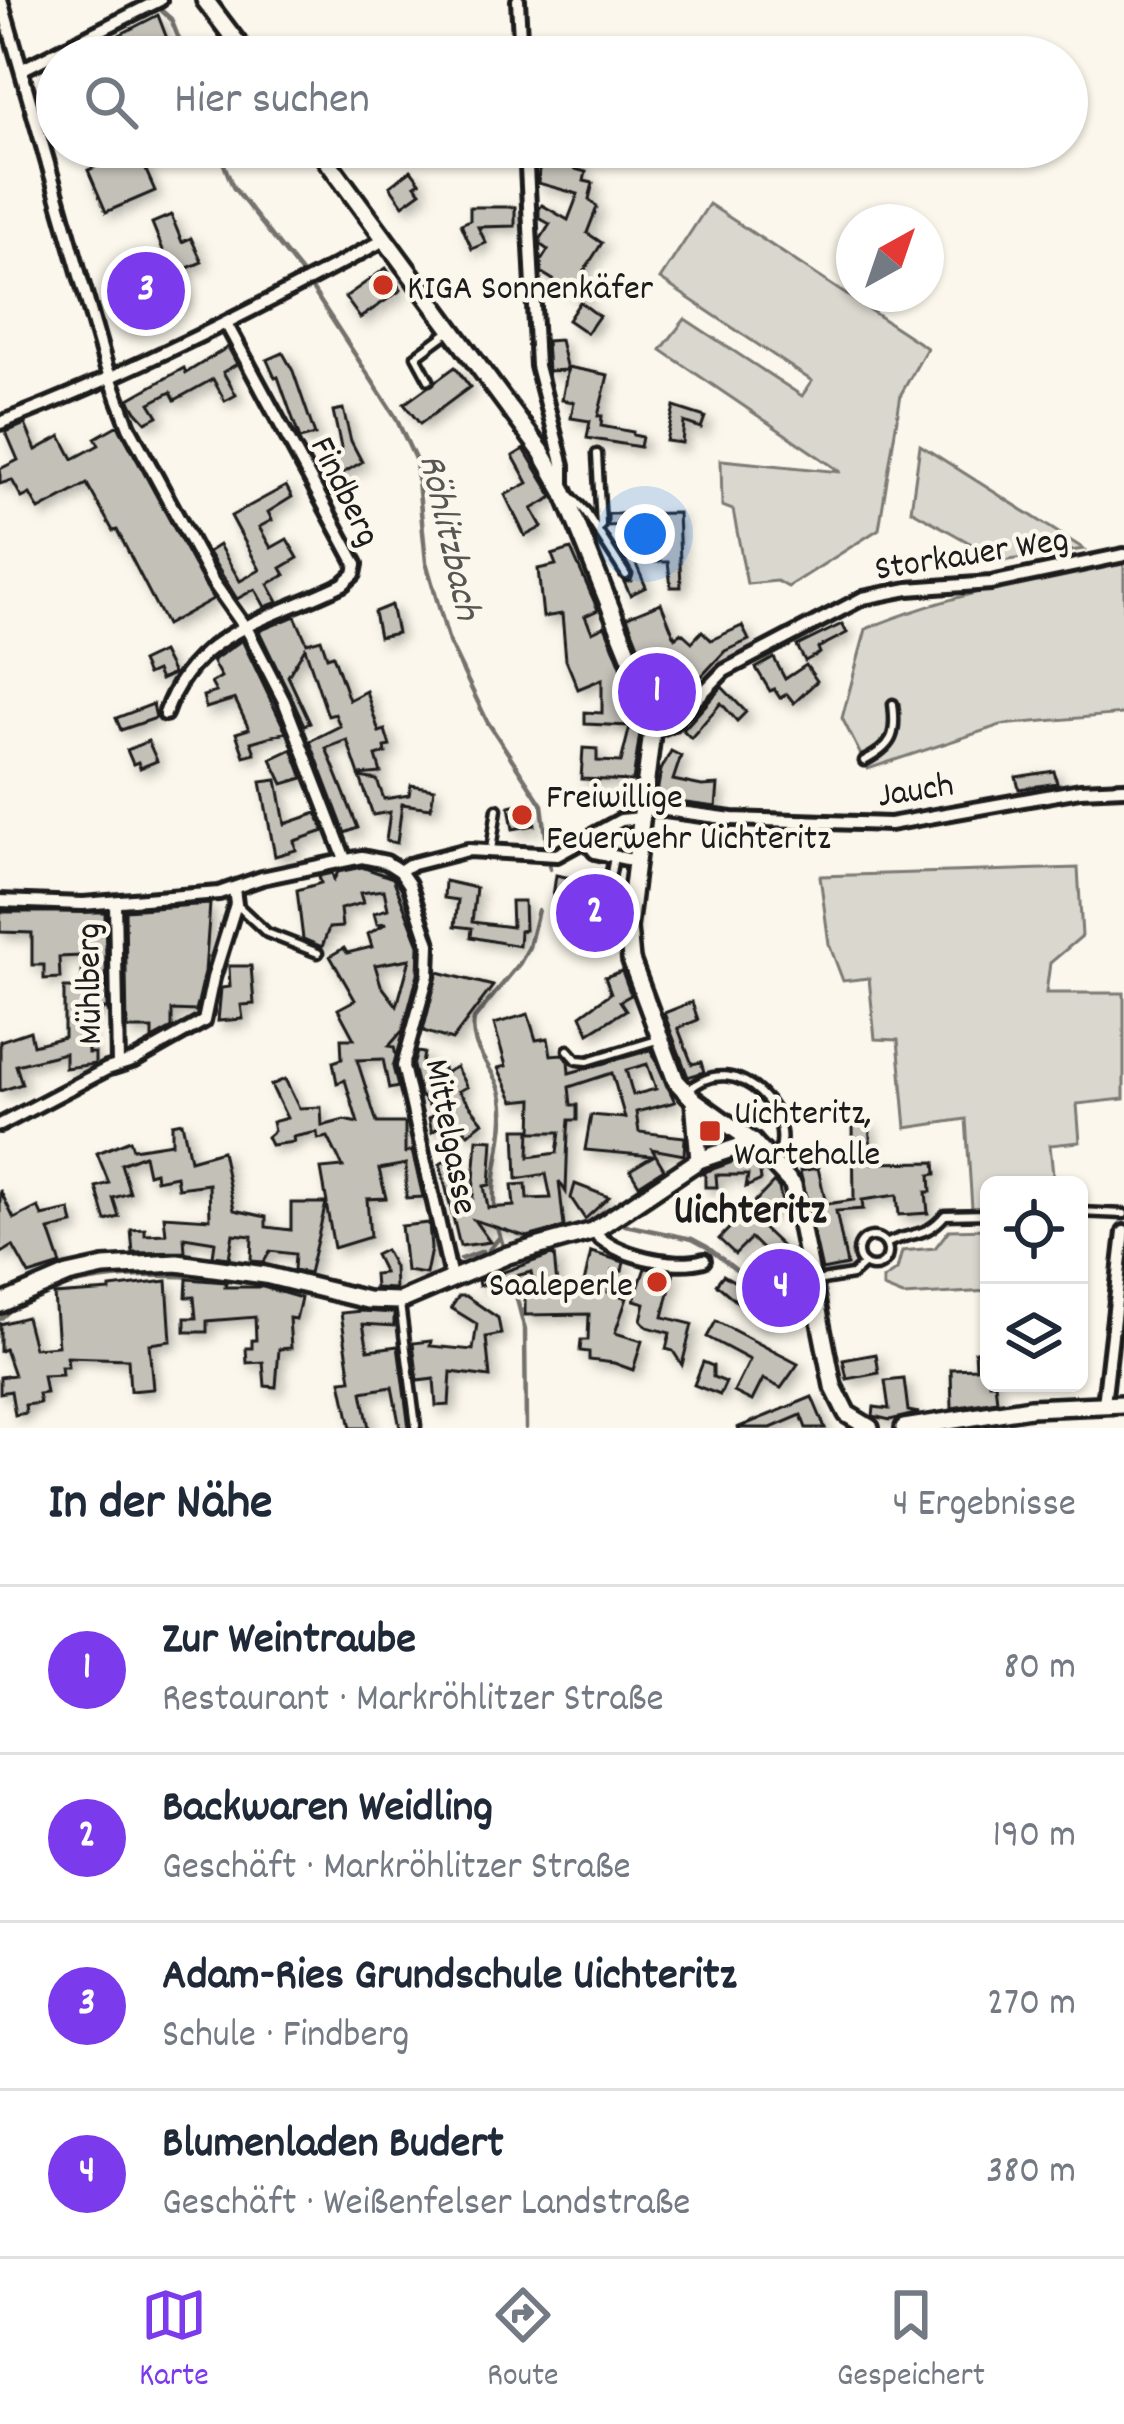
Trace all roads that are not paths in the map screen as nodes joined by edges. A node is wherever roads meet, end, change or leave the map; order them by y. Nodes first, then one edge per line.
1 (1, 0) edge
2 (160, 0) edge
3 (205, 0) edge
4 (518, 0) edge
5 (89, 36) edge
6 (232, 36) edge
7 (520, 36) edge
8 (36, 62) edge
9 (23, 69) junction
10 (36, 115) edge
11 (51, 168) edge
12 (332, 168) edge
13 (527, 168) edge
14 (386, 238) junction
15 (227, 325) junction
16 (454, 328) junction
17 (108, 372) junction
18 (429, 380) dead end
19 (0, 423) edge
20 (597, 454) dead end
21 (563, 490) junction
22 (598, 530) junction
23 (1124, 555) edge
24 (626, 575) dead end
25 (244, 628) junction
26 (893, 704) dead end
27 (165, 714) dead end
28 (652, 731) junction
29 (864, 761) dead end
30 (1124, 788) edge
31 (497, 809) dead end
32 (642, 813) junction
33 (586, 841) junction
34 (491, 850) junction
35 (614, 857) junction
36 (345, 859) junction
37 (636, 861) junction
38 (400, 871) junction
39 (234, 890) junction
40 (0, 901) edge
41 (115, 902) junction
42 (236, 904) junction
43 (628, 938) junction
44 (317, 953) dead end
45 (661, 1039) junction
46 (568, 1050) dead end
47 (118, 1065) junction
48 (690, 1097) junction
49 (0, 1125) edge
50 (753, 1142) junction
51 (699, 1160) junction
52 (774, 1161) junction
53 (1088, 1213) edge
54 (980, 1214) edge
55 (1124, 1214) edge
56 (593, 1231) junction
57 (1124, 1232) edge
58 (886, 1244) junction
59 (704, 1259) dead end
60 (865, 1264) junction
61 (451, 1277) junction
62 (812, 1281) junction
63 (400, 1301) junction
64 (0, 1304) edge
65 (1104, 1404) junction
66 (1124, 1404) edge
67 (416, 1426) edge
68 (859, 1426) edge
69 (904, 1428) edge

1 - 9 street
2 - 5 street
3 - 6 main road
4 - 7 street
8 - 9 street
9 - 10 street
11 - 17 street
12 - 14 main road
13 - 21 street
14 - 15 street
14 - 16 main road
15 - 17 street
15 - 25 street, Findberg
16 - 18 lane
16 - 21 main road
17 - 19 street
17 - 25 street
20 - 22 lane
21 - 22 lane
21 - 28 main road
22 - 24 lane
23 - 28 street, Storkauer Weg
25 - 27 street
25 - 36 street
26 - 29 lane
28 - 32 main road
30 - 32 street, Jauch
31 - 34 lane
32 - 33 street
32 - 37 main road
33 - 34 street
33 - 35 street
34 - 38 street
35 - 37 street
35 - 43 lane
36 - 38 street, Mühlberg
36 - 39 street, Mühlberg
37 - 43 main road
38 - 61 street, Mittelgasse
39 - 41 street, Mühlberg
39 - 42 street, Mühlberg
40 - 41 street, Mühlberg
41 - 47 street, Mühlberg
42 - 44 lane
42 - 47 street, Mühlberg
43 - 45 main road
45 - 46 lane
45 - 48 main road
47 - 49 street, Mühlberg
48 - 50 main road
48 - 51 main road
48 - 52 lane
50 - 51 main road
50 - 52 main road
51 - 56 main road
52 - 62 main road
53 - 55 lane
54 - 58 lane
56 - 59 street
56 - 61 main road
57 - 65 street
58 - 60 lane
58 - 60 lane
60 - 62 lane
61 - 63 main road
62 - 68 main road
63 - 64 main road
63 - 67 lane
65 - 66 main road
65 - 69 main road

